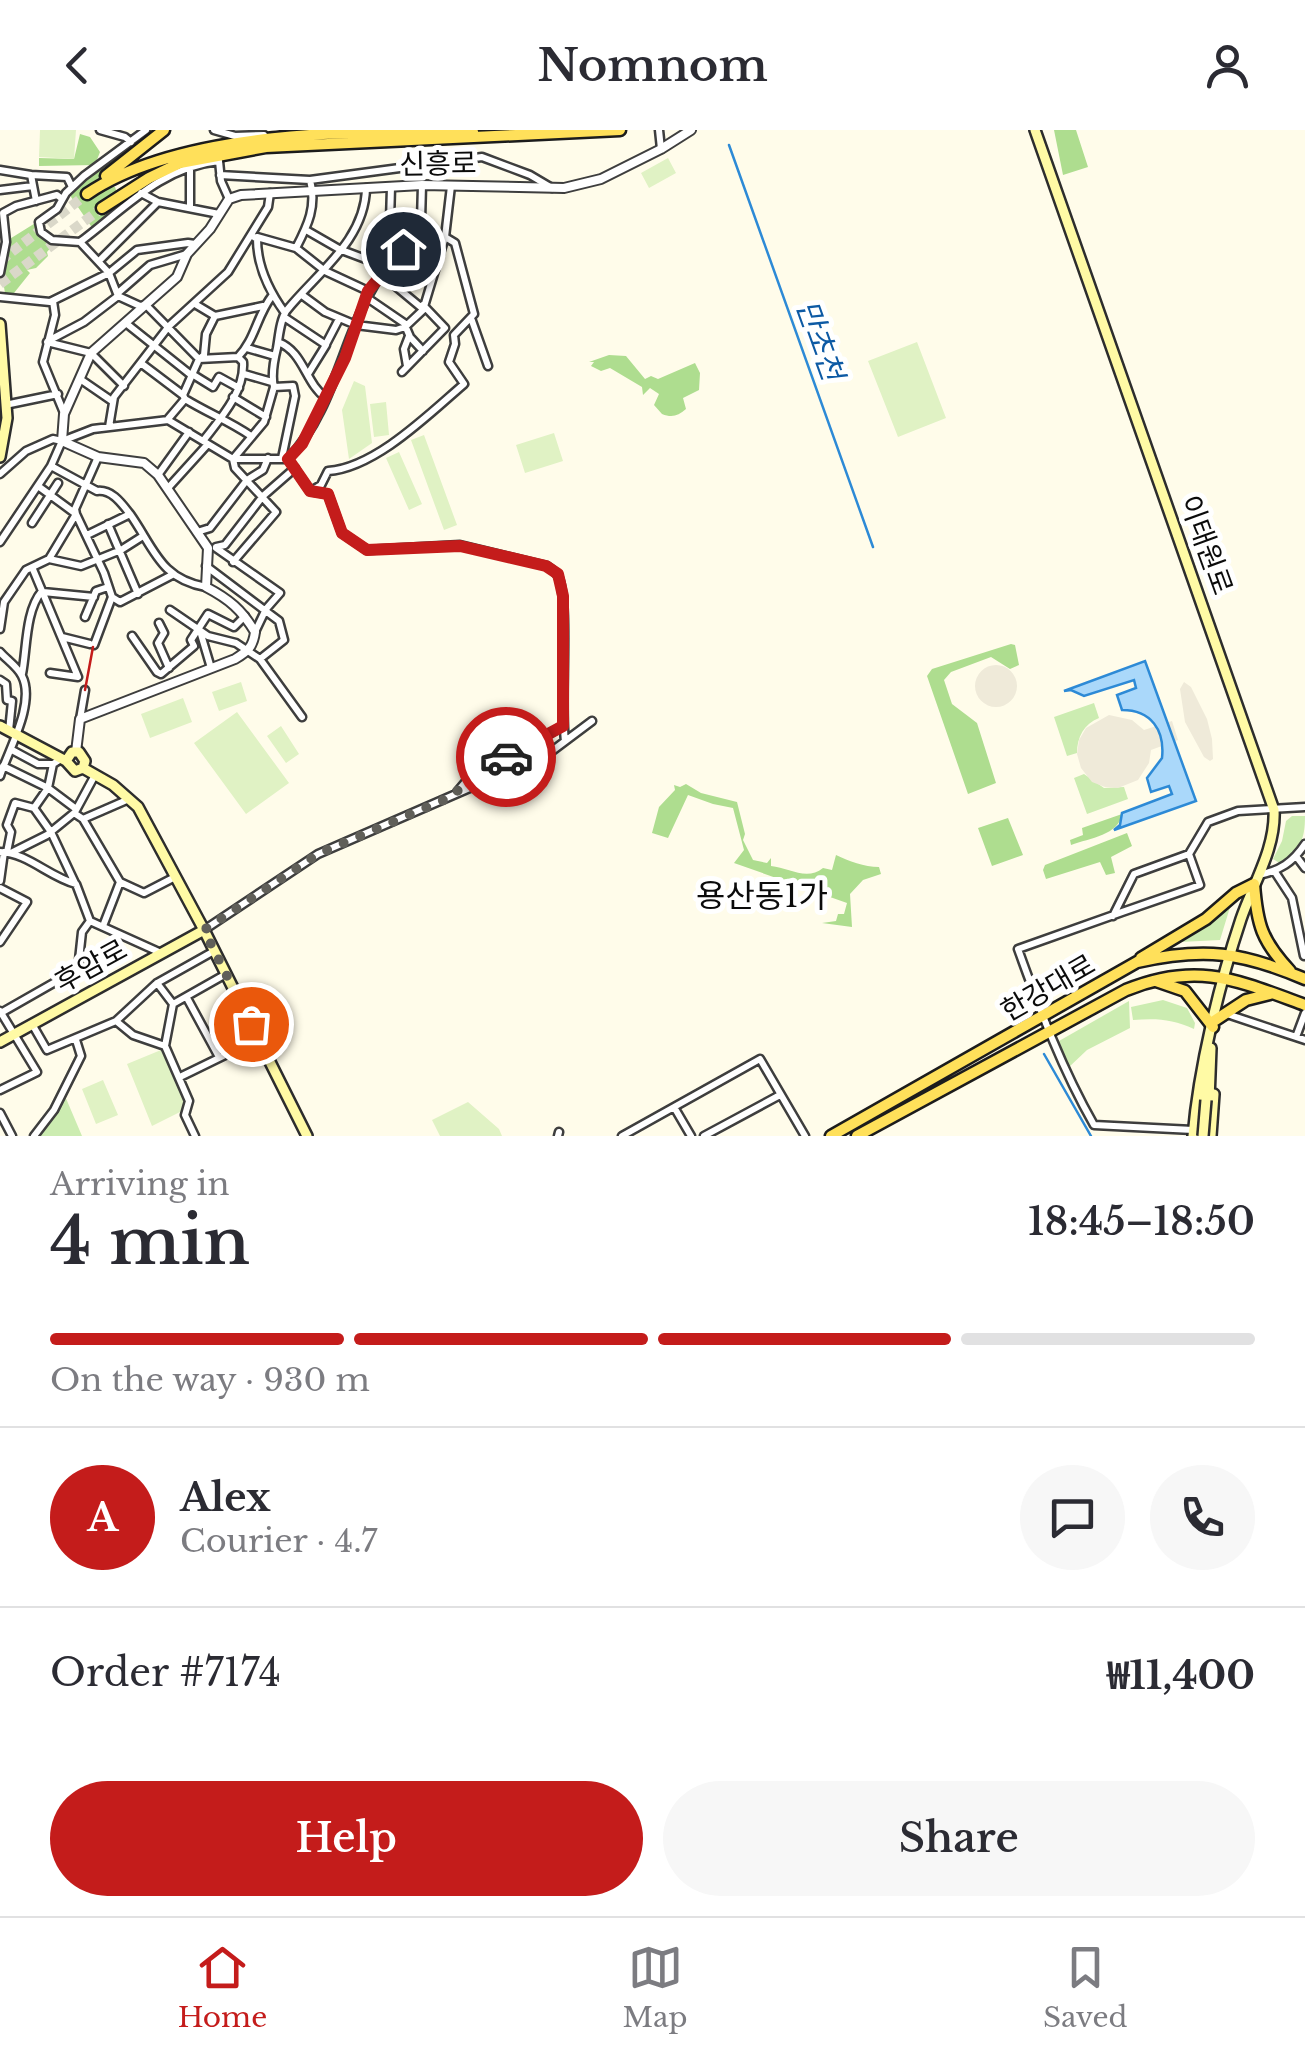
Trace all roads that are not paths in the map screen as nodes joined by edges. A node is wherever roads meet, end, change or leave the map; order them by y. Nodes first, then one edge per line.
1 (100, 130) edge
2 (164, 130) edge
3 (214, 130) edge
4 (620, 130) edge
5 (659, 130) edge
6 (691, 130) edge
7 (1035, 130) edge
8 (142, 131) edge
9 (593, 131) edge
10 (316, 133) edge
11 (494, 135) junction
12 (266, 136) junction
13 (424, 139) junction
14 (131, 142) junction
15 (662, 150) junction
16 (190, 166) junction
17 (0, 170) edge
18 (128, 170) junction
19 (31, 175) junction
20 (220, 175) junction
21 (310, 180) junction
22 (422, 185) junction
23 (34, 186) junction
24 (98, 186) junction
25 (391, 186) junction
26 (451, 186) junction
27 (72, 187) junction
28 (366, 188) junction
29 (553, 188) junction
30 (138, 189) junction
31 (0, 190) edge
32 (12, 190) junction
33 (313, 191) junction
34 (270, 192) junction
35 (87, 194) tunnel mouth
36 (62, 199) junction
37 (229, 199) junction
38 (36, 201) junction
39 (158, 202) junction
40 (16, 206) junction
41 (102, 208) tunnel mouth
42 (190, 208) junction
43 (2, 213) edge
44 (219, 214) junction
45 (388, 214) junction
46 (306, 230) junction
47 (251, 235) junction
48 (445, 236) junction
49 (80, 242) junction
50 (195, 244) junction
51 (296, 248) junction
52 (339, 249) junction
53 (403, 249) junction
54 (186, 254) junction
55 (420, 257) junction
56 (367, 259) junction
57 (100, 261) junction
58 (433, 268) junction
59 (325, 271) junction
60 (384, 271) junction
61 (0, 272) edge
62 (109, 272) junction
63 (118, 294) junction
64 (367, 294) junction
65 (302, 295) junction
66 (272, 296) junction
67 (0, 297) edge
68 (54, 301) junction
69 (196, 304) junction
70 (146, 305) junction
71 (264, 306) junction
72 (423, 307) junction
73 (284, 315) junction
74 (215, 316) junction
75 (471, 318) junction
76 (339, 319) junction
77 (0, 324) edge
78 (128, 324) junction
79 (356, 325) junction
80 (169, 326) junction
81 (446, 328) junction
82 (407, 331) junction
83 (454, 335) junction
84 (47, 342) junction
85 (278, 342) junction
86 (326, 344) junction
87 (153, 348) junction
88 (247, 348) junction
89 (423, 351) junction
90 (91, 353) junction
91 (238, 356) junction
92 (275, 356) junction
93 (199, 359) junction
94 (142, 364) junction
95 (488, 366) dead end
96 (244, 374) junction
97 (308, 374) junction
98 (191, 375) junction
99 (80, 379) junction
100 (273, 384) junction
101 (124, 386) junction
102 (239, 388) junction
103 (58, 394) junction
104 (184, 397) junction
105 (233, 398) junction
106 (326, 398) junction
107 (112, 401) junction
108 (4, 406) junction
109 (64, 414) junction
110 (222, 416) junction
111 (266, 418) junction
112 (168, 420) junction
113 (108, 426) junction
114 (189, 432) junction
115 (252, 436) junction
116 (62, 440) junction
117 (205, 443) junction
118 (0, 444) edge
119 (26, 451) junction
120 (98, 457) junction
121 (0, 458) edge
122 (268, 458) junction
123 (285, 458) junction
124 (232, 460) junction
125 (51, 466) junction
126 (295, 468) junction
127 (0, 474) edge
128 (158, 474) junction
129 (248, 480) junction
130 (58, 483) dead end
131 (88, 484) junction
132 (38, 486) junction
133 (168, 488) junction
134 (310, 491) junction
135 (50, 495) junction
136 (263, 496) junction
137 (76, 514) junction
138 (130, 514) junction
139 (32, 524) dead end
140 (108, 524) junction
141 (197, 532) junction
142 (87, 534) junction
143 (143, 536) junction
144 (0, 542) edge
145 (212, 548) junction
146 (121, 550) junction
147 (49, 559) junction
148 (97, 559) junction
149 (233, 562) junction
150 (206, 566) junction
151 (32, 567) junction
152 (172, 575) junction
153 (108, 587) junction
154 (206, 587) junction
155 (43, 592) junction
156 (138, 594) junction
157 (94, 597) junction
158 (112, 597) junction
159 (266, 609) junction
160 (170, 610) dead end
161 (86, 616) dead end
162 (245, 616) junction
163 (158, 623) dead end
164 (0, 628) edge
165 (199, 629) junction
166 (256, 632) junction
167 (132, 636) dead end
168 (62, 637) junction
169 (249, 651) junction
170 (0, 652) edge
171 (260, 660) junction
172 (211, 668) junction
173 (167, 670) junction
174 (50, 674) dead end
175 (22, 676) junction
176 (0, 680) edge
177 (168, 684) junction
178 (85, 690) dead end
179 (302, 717) dead end
180 (80, 719) junction
181 (592, 721) dead end
182 (563, 726) junction
183 (9, 730) edge
184 (565, 741) junction
185 (12, 750) junction
186 (76, 752) junction
187 (60, 761) junction
188 (3, 766) junction
189 (83, 768) junction
190 (95, 775) junction
191 (0, 776) edge
192 (48, 788) junction
193 (453, 796) junction
194 (130, 799) junction
195 (1305, 807) edge
196 (34, 808) junction
197 (1274, 810) junction
198 (75, 811) junction
199 (83, 819) junction
200 (50, 832) junction
201 (1305, 844) edge
202 (5, 853) edge
203 (1189, 854) junction
204 (1296, 856) junction
205 (1305, 868) edge
206 (1276, 872) junction
207 (175, 877) junction
208 (1256, 880) junction
209 (120, 882) junction
210 (0, 884) edge
211 (76, 884) junction
212 (1305, 910) edge
213 (1113, 916) junction
214 (1296, 916) junction
215 (90, 921) junction
216 (103, 926) junction
217 (204, 930) junction
218 (0, 942) edge
219 (214, 951) junction
220 (161, 953) junction
221 (1230, 955) junction
222 (1304, 956) edge
223 (1137, 962) junction
224 (1282, 963) junction
225 (226, 974) junction
226 (1293, 974) junction
227 (1224, 977) junction
228 (1150, 980) junction
229 (1305, 980) edge
230 (157, 983) junction
231 (1272, 994) junction
232 (187, 998) junction
233 (173, 1004) junction
234 (1305, 1004) edge
235 (1, 1012) edge
236 (1305, 1012) edge
237 (1227, 1014) junction
238 (1042, 1017) junction
239 (116, 1022) junction
240 (32, 1024) junction
241 (1213, 1027) junction
242 (1049, 1032) junction
243 (15, 1034) junction
244 (258, 1038) junction
245 (1301, 1038) edge
246 (76, 1040) junction
247 (0, 1042) edge
248 (165, 1046) junction
249 (219, 1057) junction
250 (180, 1077) junction
251 (0, 1090) edge
252 (780, 1095) junction
253 (674, 1107) junction
254 (0, 1112) edge
255 (1094, 1125) junction
256 (1202, 1132) edge
257 (12, 1136) edge
258 (34, 1136) edge
259 (195, 1136) edge
260 (306, 1136) edge
261 (622, 1136) edge
262 (690, 1136) edge
263 (704, 1136) edge
264 (805, 1136) edge
265 (830, 1136) edge
266 (857, 1136) edge
267 (1100, 1136) edge

1 - 14 street
2 - 24 main road
3 - 12 street
4 - 9 main road
5 - 15 street
6 - 15 street, 신흥로
7 - 197 main road, 이태원로
8 - 14 street
9 - 11 main road
10 - 11 main road
10 - 12 main road
10 - 13 main road
11 - 13 main road
12 - 18 main road
13 - 30 main road
14 - 27 street
15 - 29 street, 신흥로
16 - 20 street
16 - 30 street
16 - 42 street
17 - 19 street
18 - 24 main road
18 - 30 main road
19 - 23 street
19 - 27 street
20 - 21 street
20 - 37 street
21 - 29 street
21 - 33 street
22 - 25 street, 신흥로
22 - 26 street, 신흥로
22 - 55 street
23 - 32 street
23 - 38 street
24 - 35 main road
25 - 28 street, 신흥로
25 - 45 street
26 - 29 street, 신흥로
26 - 48 street
27 - 36 street
28 - 33 street, 신흥로
28 - 52 street
30 - 39 street
30 - 41 main road
30 - 49 street
31 - 32 street
32 - 40 street
33 - 34 street, 신흥로
33 - 46 street
34 - 37 street, 신흥로
34 - 47 street
36 - 38 street
36 - 49 street
37 - 44 street
38 - 40 street
39 - 42 street
39 - 57 street
40 - 43 street
42 - 44 street
43 - 61 street
44 - 50 street
45 - 53 street
45 - 56 street
46 - 51 street
46 - 52 street
47 - 51 street
47 - 66 street
47 - 69 street
48 - 58 street
48 - 75 street
49 - 57 street
50 - 54 street
50 - 62 street
51 - 59 street
52 - 56 street
52 - 59 street
53 - 55 street
53 - 60 street
54 - 63 street
54 - 70 street
55 - 58 street
56 - 60 street
57 - 62 street
58 - 72 street
59 - 64 street
59 - 65 street
60 - 64 street
60 - 72 street
62 - 63 street
62 - 68 street
63 - 70 street
63 - 84 street
64 - 79 street
64 - 82 street
65 - 73 street
65 - 76 street
66 - 71 street
66 - 73 street
67 - 68 street
68 - 84 street
69 - 74 street
69 - 80 street
70 - 78 street
70 - 80 street
71 - 74 street
71 - 88 street
72 - 81 street
72 - 82 street
73 - 85 street
73 - 86 street
74 - 93 street
75 - 83 street
75 - 95 street
76 - 79 street
76 - 86 street
77 - 108 main road
78 - 87 street
78 - 90 street
79 - 82 street
79 - 106 street
80 - 87 street
80 - 93 street
81 - 83 street
81 - 89 street
82 - 89 street
82 - 89 street
83 - 134 street
84 - 90 street
84 - 103 street
85 - 92 street
85 - 97 street
86 - 97 street
87 - 94 street
87 - 98 street
88 - 91 street
88 - 92 street
90 - 99 street
90 - 101 street
91 - 93 street
91 - 96 street
92 - 100 street
93 - 98 street
94 - 101 street
94 - 104 street
96 - 100 street
96 - 102 street
97 - 106 street
98 - 102 street
98 - 104 street
99 - 107 street
99 - 109 street
100 - 111 street
100 - 123 street
101 - 107 street
102 - 105 street
103 - 108 street
103 - 109 street
104 - 110 street
104 - 112 street
105 - 110 street
105 - 111 street
106 - 123 street
107 - 113 street
108 - 118 main road
108 - 121 main road
109 - 116 street
110 - 115 street
110 - 117 street
111 - 115 street
112 - 113 street
112 - 114 street
113 - 116 street
114 - 117 street
114 - 128 street
115 - 124 street
116 - 119 street
116 - 120 street
116 - 125 street
117 - 124 street
117 - 133 street
119 - 121 street
119 - 127 street
120 - 128 street
120 - 131 street
122 - 123 street
122 - 124 street
122 - 129 street
123 - 126 street
124 - 129 street
125 - 131 street
125 - 132 street
126 - 134 street
126 - 136 street
128 - 133 street
129 - 136 street
129 - 141 street
130 - 135 street
131 - 137 street
131 - 138 street
132 - 135 street
132 - 144 street
133 - 141 street
134 - 182 street
135 - 137 street
135 - 139 street
136 - 145 street
136 - 149 street
137 - 142 street
137 - 147 street
138 - 140 street
138 - 143 street
140 - 142 street
140 - 146 street
141 - 145 street
142 - 148 street
143 - 146 street
143 - 152 street
145 - 149 street
145 - 150 street
146 - 148 street
146 - 156 street
147 - 148 street
147 - 151 street
148 - 153 street
149 - 159 street
150 - 154 street
150 - 159 street
151 - 155 street
151 - 164 street
152 - 154 street
152 - 156 street
153 - 157 street
153 - 158 street
154 - 162 street
155 - 157 street
155 - 168 street
155 - 175 street
156 - 158 street
157 - 161 street
158 - 168 street
159 - 166 street
159 - 171 street
160 - 165 street
162 - 165 street
162 - 166 street
163 - 173 street
165 - 169 street
165 - 172 street
165 - 173 street
166 - 169 street
167 - 173 street
168 - 174 street
169 - 171 street
169 - 172 street
170 - 175 street
171 - 179 street
172 - 177 street
173 - 177 street
175 - 183 street
176 - 183 street
177 - 180 street
178 - 180 street
180 - 186 street
181 - 184 street
182 - 184 street
182 - 193 street
183 - 185 street
183 - 187 main road
184 - 193 street
185 - 187 street
185 - 188 street
186 - 187 main road
186 - 189 main road
187 - 189 main road
187 - 192 street
188 - 191 street
188 - 192 street
189 - 190 main road
190 - 194 main road
190 - 198 street
192 - 196 street
192 - 198 street
193 - 217 street
194 - 199 street
194 - 207 main road
195 - 197 street
196 - 200 street
196 - 202 street
197 - 203 street
197 - 208 main road
198 - 199 street
198 - 200 street
199 - 209 street
200 - 202 street
200 - 211 street
201 - 204 street
202 - 210 street
202 - 211 street
203 - 213 street
203 - 213 street
204 - 205 street
204 - 206 street
206 - 208 street
206 - 214 street
207 - 209 street
207 - 217 main road
208 - 221 main road
208 - 223 main road
208 - 224 main road
209 - 216 street
210 - 218 street
211 - 215 street
212 - 214 street
213 - 238 street
214 - 222 street
215 - 216 street
215 - 235 street
216 - 220 street
217 - 219 main road
217 - 220 main road, 후암로
219 - 225 main road
219 - 230 street
220 - 240 main road, 후암로
221 - 223 main road, 한강대로
221 - 226 main road, 한강대로
221 - 227 main road
222 - 224 street
223 - 238 main road, 한강대로
224 - 226 main road
225 - 232 street
225 - 244 main road
226 - 229 main road, 한강대로
227 - 228 main road, 한강대로
227 - 231 main road, 한강대로
227 - 241 main road
228 - 241 main road
228 - 242 main road, 한강대로
230 - 233 street
230 - 239 street
231 - 234 main road, 한강대로
231 - 237 main road
232 - 233 street
232 - 249 street
233 - 248 street
235 - 243 street
236 - 245 street
237 - 241 main road
237 - 245 street
238 - 242 street
238 - 265 main road, 한강대로
239 - 246 street
239 - 248 street
240 - 243 main road, 후암로
240 - 246 street
241 - 256 main road, bridge
241 - 256 main road
241 - 256 main road
242 - 255 street
242 - 266 main road, 한강대로
243 - 247 main road, 후암로
243 - 251 street
244 - 249 street
244 - 260 main road
246 - 258 street
248 - 250 street
249 - 250 street
250 - 259 street
252 - 253 street
252 - 263 street
252 - 264 street
253 - 261 street
253 - 262 street
254 - 257 street
255 - 256 street
255 - 267 street

